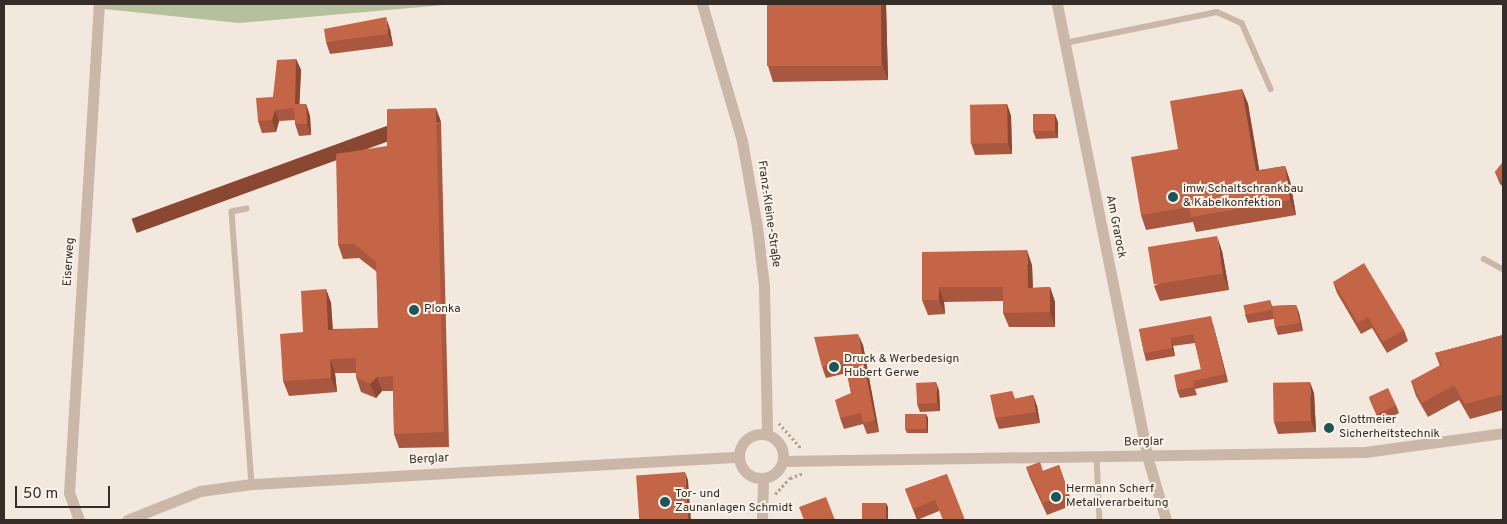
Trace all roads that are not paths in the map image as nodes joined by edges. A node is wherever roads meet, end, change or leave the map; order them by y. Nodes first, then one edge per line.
1 (100, 4) edge
2 (702, 4) edge
3 (1057, 4) edge
4 (1065, 43) junction
5 (1270, 89) dead end
6 (247, 209) dead end
7 (1484, 259) dead end
8 (1503, 269) edge
9 (1503, 433) edge
10 (767, 434) junction
11 (1147, 456) junction
12 (738, 457) junction
13 (1097, 457) junction
14 (783, 462) junction
15 (763, 479) junction
16 (252, 484) junction
17 (79, 520) edge
18 (126, 520) edge
19 (762, 520) edge
20 (1100, 520) edge
21 (1166, 520) edge

1 - 17 street, Eiserweg
2 - 10 street, Franz-Kleine-Straße
3 - 4 street, Am Grarock
4 - 5 lane
4 - 11 street, Am Grarock
6 - 16 lane
7 - 8 lane
9 - 11 street, Berglar
10 - 12 street
10 - 14 street
11 - 13 street, Berglar
11 - 21 street, Am Grarock
12 - 15 street
12 - 16 street, Berglar
13 - 14 street, Berglar
13 - 20 lane
14 - 15 street
15 - 19 street
16 - 18 street, Berglar

